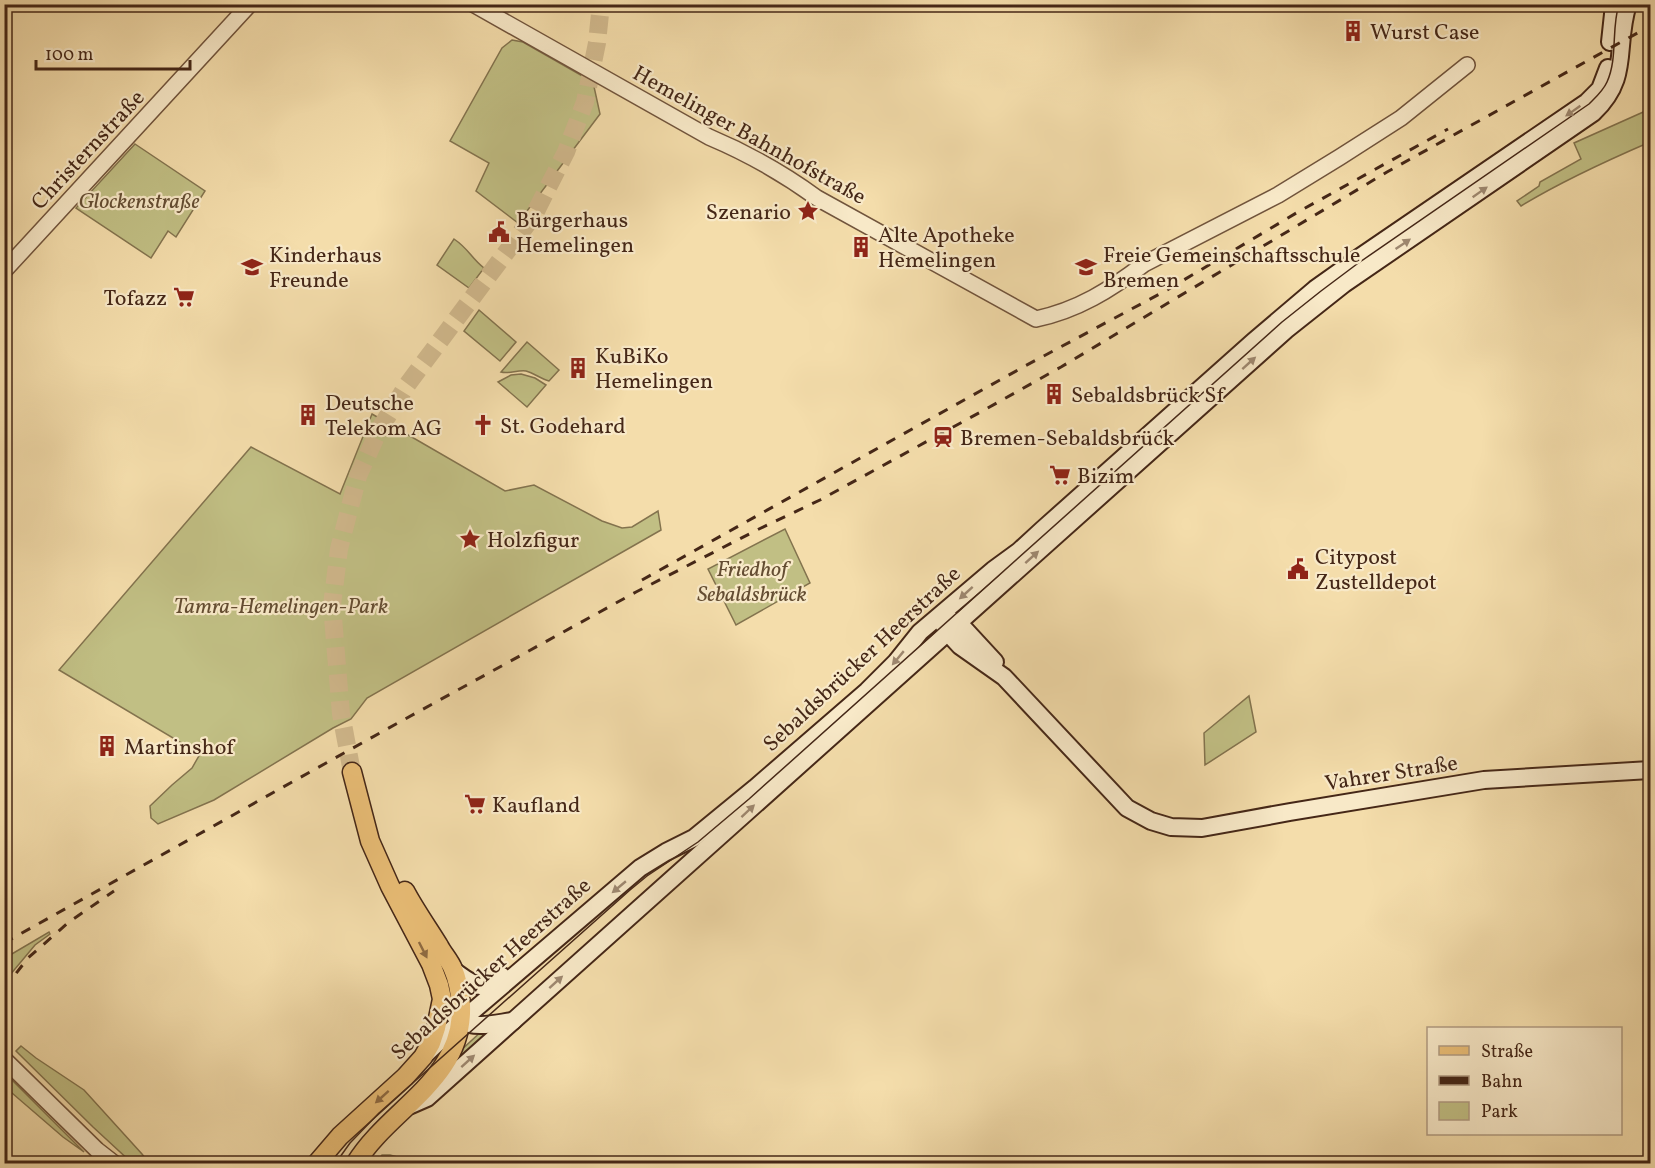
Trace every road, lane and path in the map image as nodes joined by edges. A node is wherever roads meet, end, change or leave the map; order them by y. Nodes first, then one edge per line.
1 (250, 4) edge
2 (473, 4) edge
3 (1616, 4) edge
4 (1628, 4) edge
5 (1467, 65) dead end
6 (1452, 202) junction
7 (4, 271) edge
8 (939, 616) junction
9 (953, 628) junction
10 (960, 646) junction
11 (912, 666) junction
12 (1004, 677) junction
13 (1650, 770) edge
14 (552, 943) junction
15 (453, 969) junction
16 (442, 999) junction
17 (461, 1021) junction
18 (513, 1021) junction
19 (423, 1057) junction
20 (4, 1059) edge
21 (405, 1108) junction
22 (99, 1157) edge
23 (115, 1164) edge
24 (316, 1164) edge
25 (355, 1164) edge

1 - 7 street, Christernstraße
2 - 5 street, Hemelinger Bahnhofstraße
3 -> 6 main road
6 -> 4 main road
6 -> 8 main road, Sebaldsbrücker Heerstraße
9 -> 6 main road, Sebaldsbrücker Heerstraße
8 - 9 main road
8 -> 14 main road, Sebaldsbrücker Heerstraße
9 - 10 main road
9 - 11 main road, Sebaldsbrücker Heerstraße
9 - 12 main road
10 - 11 main road
10 - 12 main road
18 -> 11 main road, Sebaldsbrücker Heerstraße
12 - 13 main road, Vahrer Straße
14 - 15 main road
14 - 17 main road, Sebaldsbrücker Heerstraße
15 -> 16 main road
15 - 17 main road
16 - 17 main road
16 - 19 main road
17 - 18 main road
17 - 19 main road, Sebaldsbrücker Heerstraße
17 - 21 main road
21 -> 18 main road, Sebaldsbrücker Heerstraße
19 -> 24 main road, Sebaldsbrücker Heerstraße
20 - 22 street
21 - 25 main road, Sebaldsbrücker Heerstraße
22 - 23 street

